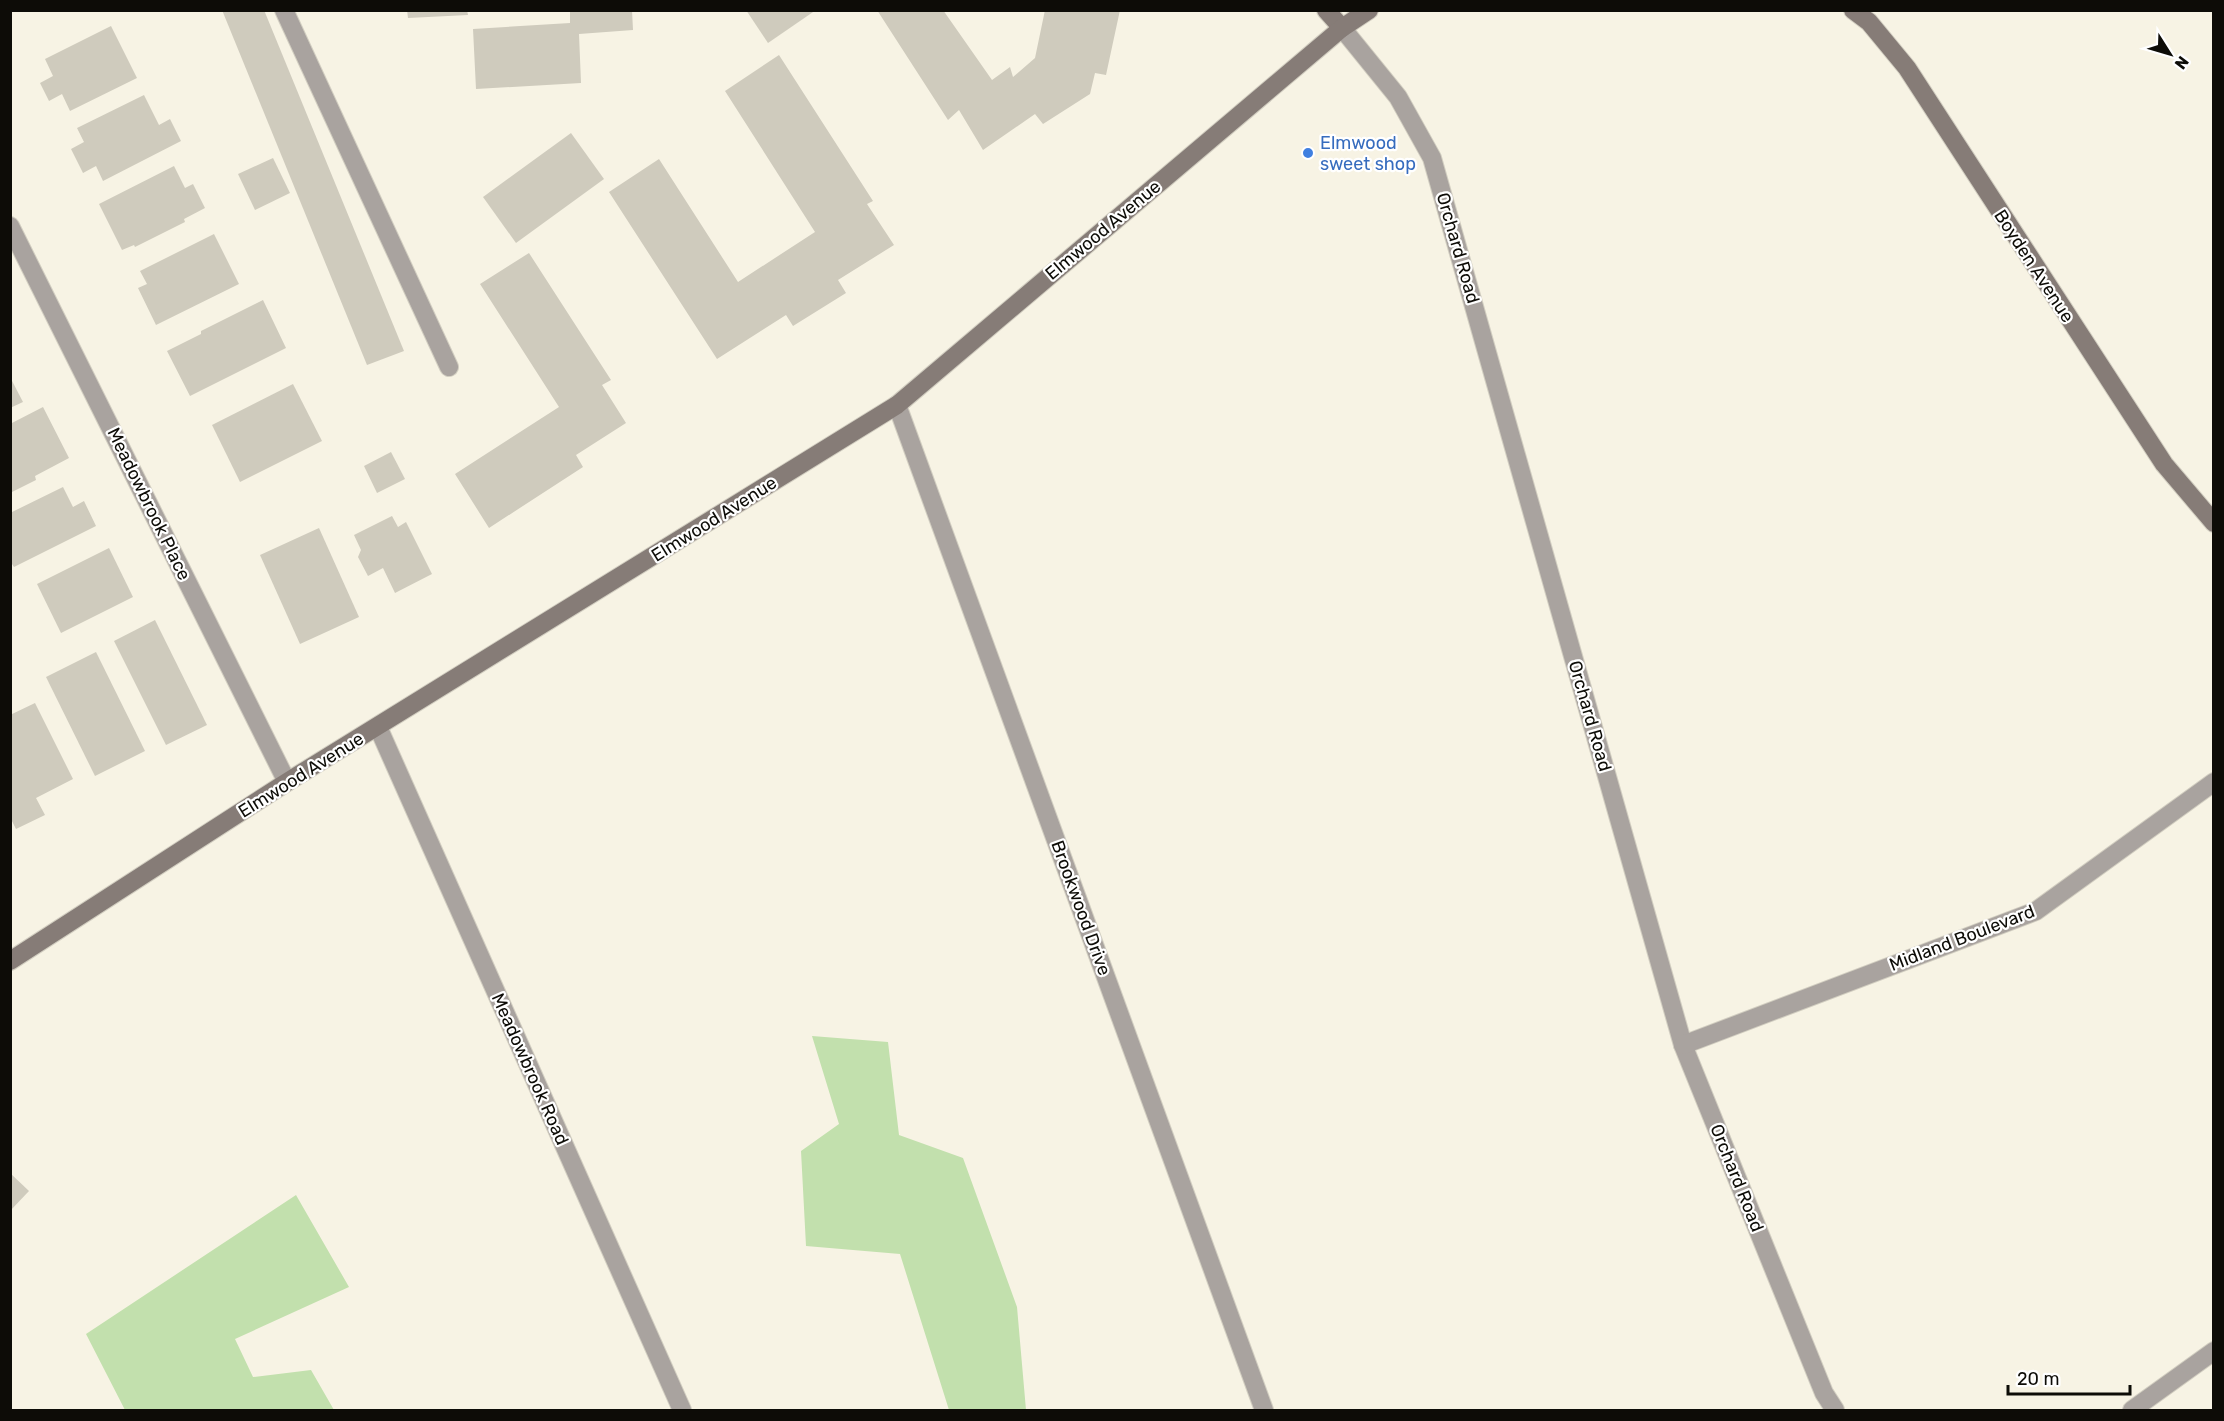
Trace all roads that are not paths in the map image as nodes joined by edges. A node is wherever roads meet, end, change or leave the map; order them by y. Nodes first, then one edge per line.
1 (284, 10) edge
2 (1326, 10) edge
3 (1369, 10) edge
4 (1853, 10) edge
5 (1867, 16) edge
6 (1342, 28) junction
7 (10, 226) edge
8 (449, 367) dead end
9 (897, 405) junction
10 (2214, 523) edge
11 (378, 728) junction
12 (287, 782) junction
13 (2214, 782) edge
14 (10, 961) edge
15 (1683, 1045) junction
16 (2214, 1351) edge
17 (682, 1410) edge
18 (1264, 1410) edge
19 (1835, 1410) edge
20 (2132, 1410) edge

1 - 8 street
2 - 6 street
3 - 6 street, Elmwood Avenue
4 - 5 street, Boyden Avenue
5 - 10 street, Boyden Avenue
6 - 9 street, Elmwood Avenue
6 - 15 street, Orchard Road
7 - 12 street, Meadowbrook Place
9 - 11 street, Elmwood Avenue
9 - 18 street, Brookwood Drive
11 - 12 street, Elmwood Avenue
11 - 17 street, Meadowbrook Road
12 - 14 street, Elmwood Avenue
13 - 15 street, Midland Boulevard
15 - 19 street, Orchard Road
16 - 20 street

